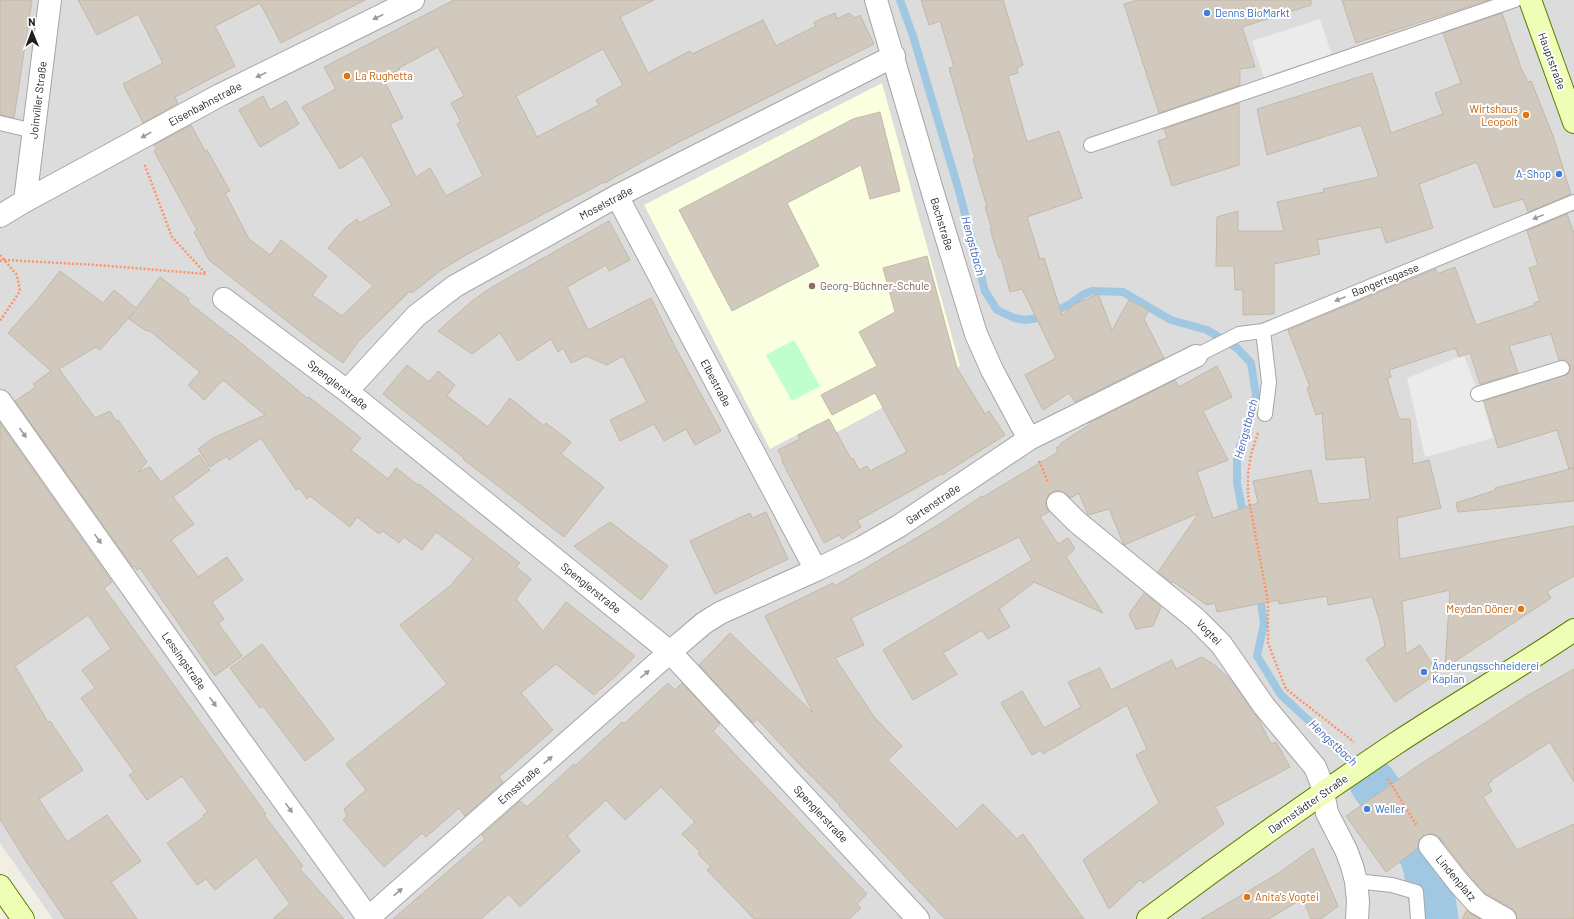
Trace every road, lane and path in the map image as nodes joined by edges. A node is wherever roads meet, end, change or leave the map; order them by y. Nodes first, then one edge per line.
1 (50, 0) edge
2 (413, 0) edge
3 (876, 0) edge
4 (1515, 0) edge
5 (1530, 0) edge
6 (894, 56) junction
7 (1574, 122) edge
8 (0, 123) edge
9 (34, 131) junction
10 (136, 142) junction
11 (1091, 145) dead end
12 (617, 196) junction
13 (25, 201) junction
14 (1574, 202) edge
15 (0, 216) edge
16 (0, 255) edge
17 (4, 260) junction
18 (0, 261) edge
19 (224, 299) dead end
20 (0, 321) edge
21 (1263, 330) junction
22 (1196, 356) joint
23 (1562, 368) dead end
24 (346, 391) junction
25 (1478, 394) dead end
26 (0, 401) edge
27 (1265, 414) joint
28 (1029, 439) junction
29 (1058, 503) joint
30 (816, 570) junction
31 (1574, 630) edge
32 (670, 652) junction
33 (1375, 758) junction
34 (1323, 793) junction
35 (1430, 846) joint
36 (1356, 881) junction
37 (0, 886) edge
38 (23, 919) edge
39 (368, 919) edge
40 (918, 919) edge
41 (1148, 919) edge
42 (1357, 919) edge
43 (1418, 919) edge
44 (1504, 919) edge

1 - 9 street, Joinviller Straße
2 -> 10 street, Eisenbahnstraße
3 - 6 street, Bachstraße
4 - 11 lane
5 - 7 street, Hauptstraße
6 - 12 street, Moselstraße
6 - 28 street, Bachstraße
8 - 9 lane
9 - 13 street, Joinviller Straße
10 - 13 street, Eisenbahnstraße
10 - 17 path
12 - 24 street, Moselstraße
12 - 30 street, Elbestraße
13 - 15 street, Eisenbahnstraße
14 -> 21 lane, Bangertsgasse
16 - 17 path
17 - 18 path
17 - 20 path
19 - 24 street, Spenglerstraße
21 - 22 lane, Bangertsgasse
21 - 27 lane
22 - 28 street, Gartenstraße
23 - 25 lane
24 - 32 street, Spenglerstraße
26 -> 39 street, Lessingstraße
27 - 33 path
28 - 29 path
28 - 30 street, Gartenstraße
29 - 34 street, Vogtei
30 - 32 street, Gartenstraße
31 - 33 street, Darmstädter Straße
39 -> 32 street, Emsstraße
32 - 40 street, Spenglerstraße
33 - 34 street, Darmstädter Straße
33 - 35 path
34 - 36 street, Vogtei
34 - 41 street, Darmstädter Straße
35 - 44 street, Lindenplatz
36 - 42 street, Vogtei
36 - 43 lane
37 - 38 street

